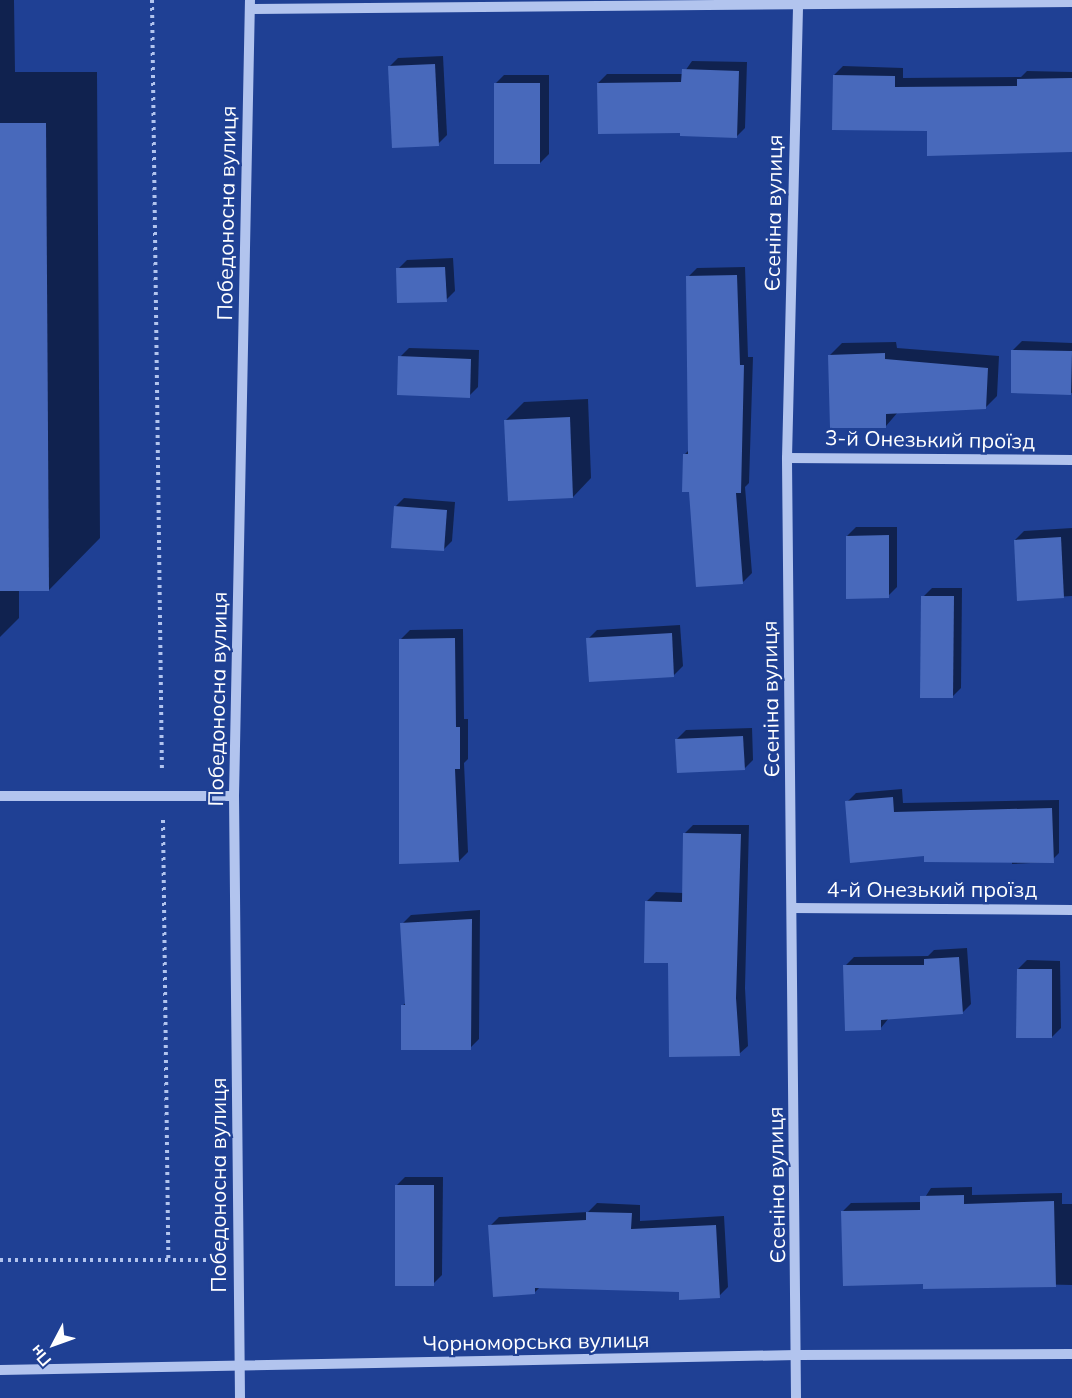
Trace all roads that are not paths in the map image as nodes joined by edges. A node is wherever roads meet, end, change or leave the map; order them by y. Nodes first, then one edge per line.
1 (798, 1) edge
2 (1072, 2) edge
3 (250, 5) edge
4 (787, 458) junction
5 (1072, 460) edge
6 (0, 796) edge
7 (234, 796) junction
8 (792, 908) junction
9 (1072, 910) edge
10 (1072, 1354) edge
11 (797, 1355) junction
12 (239, 1366) junction
13 (0, 1370) edge
14 (240, 1398) edge
15 (796, 1398) edge

1 - 2 street
1 - 3 street
1 - 4 street, Єсеніна вулиця
3 - 7 street, Победоносна вулиця
4 - 5 street, 3-й Онезький проїзд
4 - 8 street, Єсеніна вулиця
6 - 7 street
7 - 12 street, Победоносна вулиця
8 - 9 street, 4-й Онезький проїзд
8 - 11 street, Єсеніна вулиця
10 - 11 street, Чорноморська вулиця
11 - 12 street, Чорноморська вулиця
11 - 15 street, Єсеніна вулиця
12 - 13 street, Чорноморська вулиця
12 - 14 street, Победоносна вулиця

